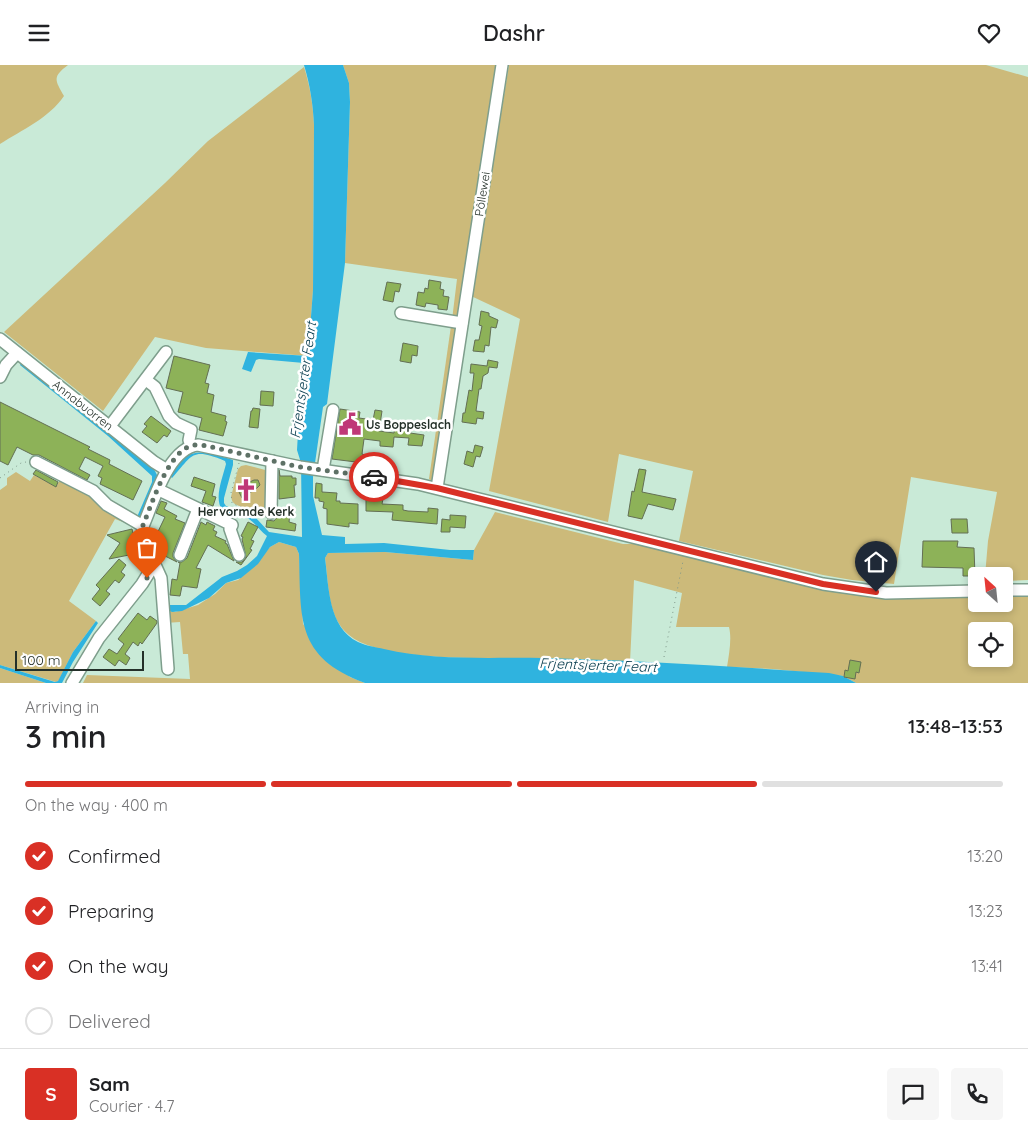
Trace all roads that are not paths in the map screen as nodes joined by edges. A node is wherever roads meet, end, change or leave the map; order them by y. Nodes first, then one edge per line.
1 (502, 65) edge
2 (401, 313) dead end
3 (462, 323) junction
4 (0, 339) edge
5 (166, 352) dead end
6 (17, 353) junction
7 (0, 377) edge
8 (146, 380) junction
9 (333, 410) dead end
10 (110, 426) junction
11 (191, 446) junction
12 (272, 461) junction
13 (36, 462) road end
14 (167, 469) junction
15 (319, 469) junction
16 (437, 488) junction
17 (159, 490) junction
18 (198, 509) junction
19 (271, 512) road end
20 (143, 525) junction
21 (180, 555) dead end
22 (239, 555) dead end
23 (151, 565) junction
24 (1028, 589) edge
25 (1013, 590) edge
26 (968, 591) edge
27 (168, 669) dead end
28 (72, 683) edge

1 - 3 street, Pôllewei
2 - 3 street
3 - 16 street, Pôllewei
4 - 6 street, Annabuorren
5 - 8 street
6 - 7 street
6 - 10 street, Annabuorren
8 - 10 street
8 - 11 street
9 - 15 street
10 - 14 street, Annabuorren
11 - 12 street
11 - 14 street
12 - 15 street
12 - 19 street
13 - 20 street
14 - 17 street
15 - 16 street
16 - 26 street
17 - 18 street
17 - 20 street
18 - 21 street
18 - 22 street
20 - 23 street
23 - 27 street
23 - 28 street
24 - 25 street

